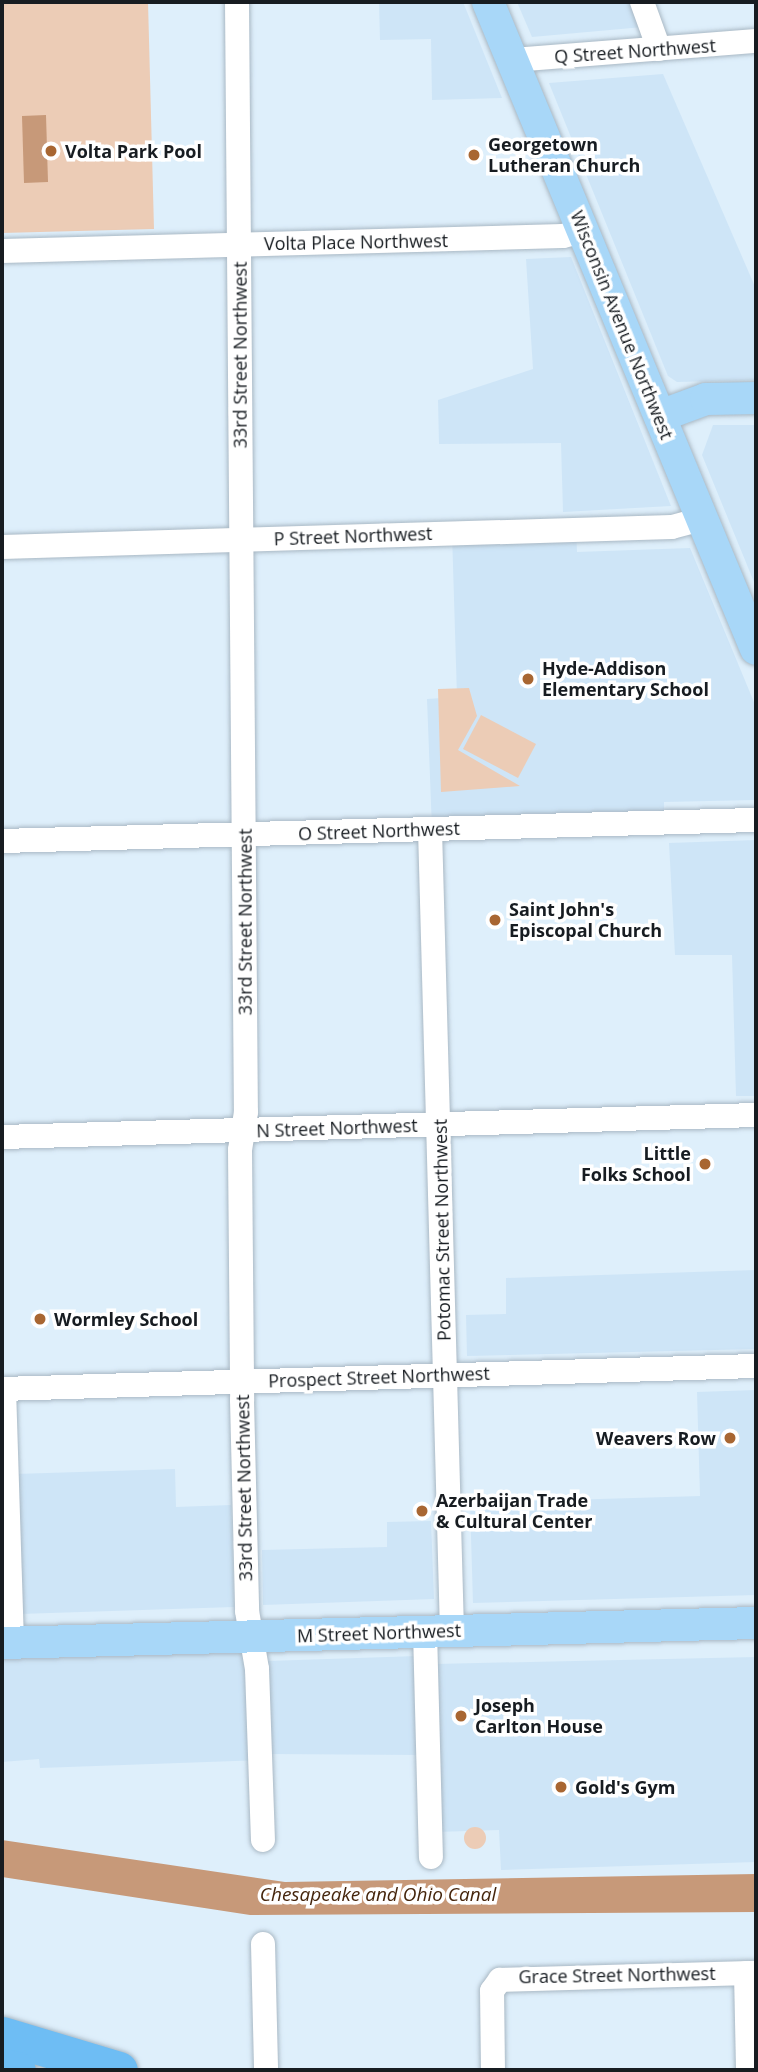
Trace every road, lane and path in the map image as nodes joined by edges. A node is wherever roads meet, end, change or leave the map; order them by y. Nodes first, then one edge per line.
1 (237, 2) edge
2 (488, 2) edge
3 (642, 2) edge
4 (756, 41) edge
5 (659, 49) junction
6 (513, 60) junction
7 (583, 231) junction
8 (239, 245) junction
9 (2, 251) edge
10 (756, 398) edge
11 (660, 416) junction
12 (702, 519) junction
13 (242, 540) junction
14 (2, 547) edge
15 (756, 649) edge
16 (756, 820) edge
17 (430, 829) junction
18 (245, 834) junction
19 (2, 841) edge
20 (756, 1115) edge
21 (440, 1125) junction
22 (243, 1131) junction
23 (2, 1137) edge
24 (756, 1366) edge
25 (446, 1376) junction
26 (242, 1382) junction
27 (3, 1389) edge
28 (756, 1623) edge
29 (438, 1631) junction
30 (252, 1636) junction
31 (7, 1643) edge
32 (264, 1840) dead end
33 (431, 1857) dead end
34 (263, 1944) dead end
35 (751, 1973) edge
36 (2, 2035) edge
37 (2, 2048) edge
38 (2, 2057) edge
39 (2, 2067) edge
40 (18, 2070) edge
41 (43, 2070) edge
42 (81, 2070) edge
43 (119, 2070) edge
44 (266, 2070) edge
45 (493, 2070) edge
46 (748, 2070) edge

1 - 8 street, 33rd Street Northwest
2 - 6 main road, Wisconsin Avenue Northwest
3 - 5 street
4 - 5 street, Q Street Northwest
5 - 6 street, Q Street Northwest
6 - 7 main road, Wisconsin Avenue Northwest
7 - 8 street, Volta Place Northwest
7 - 11 main road, Wisconsin Avenue Northwest
8 - 9 street, Volta Place Northwest
8 - 13 street, 33rd Street Northwest
10 - 11 main road
11 - 12 main road, Wisconsin Avenue Northwest
12 - 13 street, P Street Northwest
12 - 15 main road, Wisconsin Avenue Northwest
13 - 14 street, P Street Northwest
13 - 18 street, 33rd Street Northwest
16 - 17 street, O Street Northwest
17 - 18 street, O Street Northwest
17 - 21 street, Potomac Street Northwest
18 - 19 street, O Street Northwest
18 - 22 street, 33rd Street Northwest
20 - 21 street, N Street Northwest
21 - 22 street, N Street Northwest
21 - 25 street, Potomac Street Northwest
22 - 23 street, N Street Northwest
22 - 26 street, 33rd Street Northwest
24 - 25 street, Prospect Street Northwest
25 - 26 street, Prospect Street Northwest
25 - 29 street, Potomac Street Northwest
26 - 27 street, Prospect Street Northwest
26 - 30 street, 33rd Street Northwest
27 - 31 street
28 - 29 main road, M Street Northwest
29 - 30 main road, M Street Northwest
29 - 33 street, Potomac Street Northwest
30 - 31 main road, M Street Northwest
30 - 32 street, 33rd Street Northwest
34 - 44 street
35 - 45 street, Grace Street Northwest
35 - 46 street
36 - 43 highway
37 - 42 street
38 - 41 highway
39 - 40 highway

